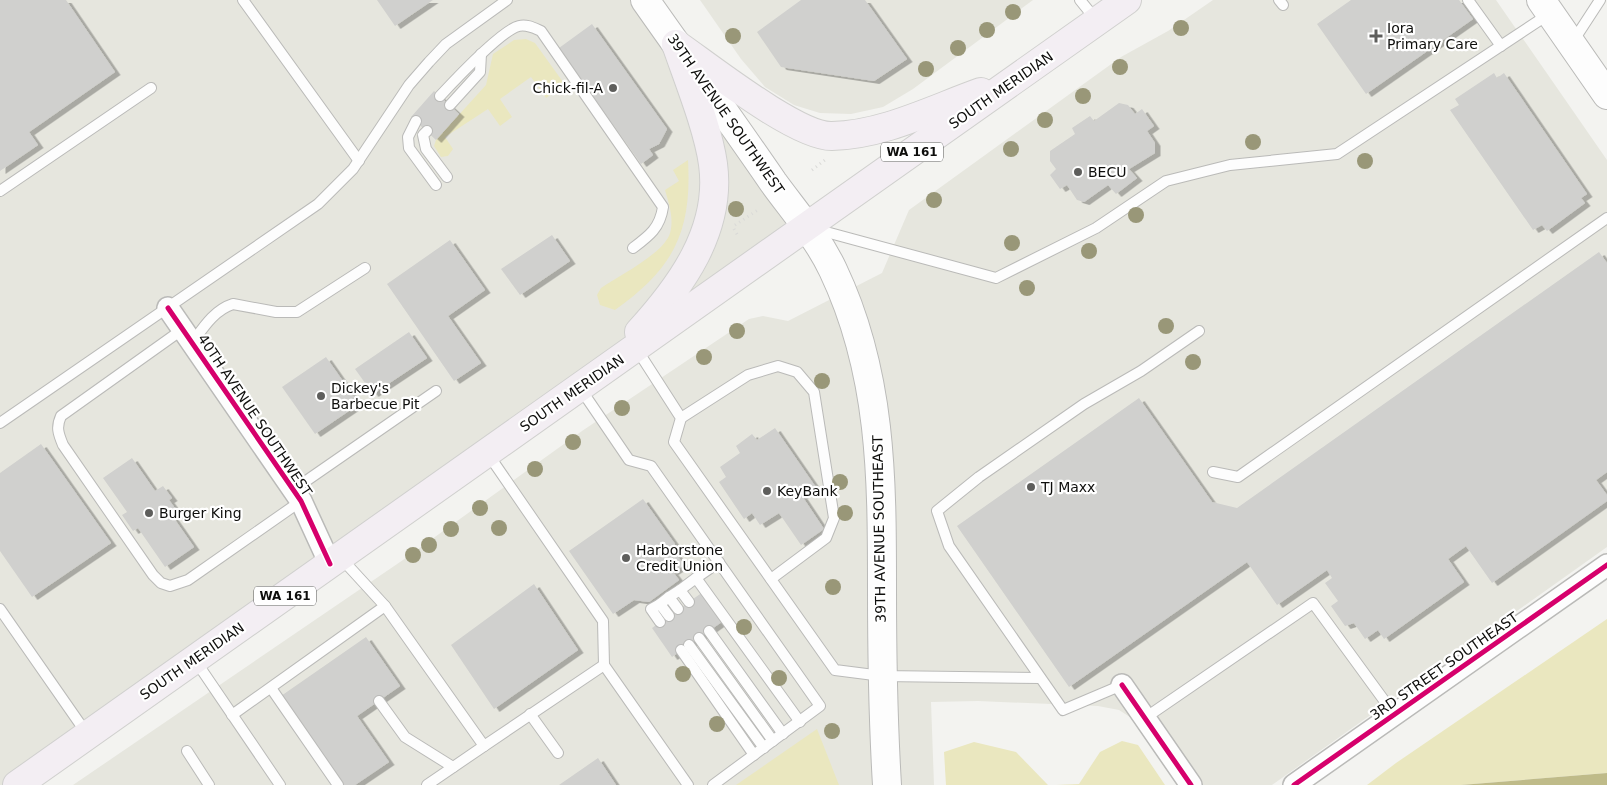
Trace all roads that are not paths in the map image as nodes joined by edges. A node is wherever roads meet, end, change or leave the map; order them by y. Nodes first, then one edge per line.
1 (243, 0) edge
2 (506, 0) edge
3 (645, 0) edge
4 (1080, 0) edge
5 (1127, 0) edge
6 (1468, 0) edge
7 (1600, 0) edge
8 (1545, 6) edge
9 (1097, 21) junction
10 (676, 44) junction
11 (1572, 44) junction
12 (1501, 46) junction
13 (481, 54) junction
14 (1017, 78) junction
15 (151, 88) dead end
16 (1607, 95) edge
17 (440, 96) dead end
18 (450, 105) dead end
19 (416, 121) dead end
20 (426, 131) dead end
21 (359, 161) junction
22 (447, 177) dead end
23 (436, 185) dead end
24 (0, 191) edge
25 (1606, 220) edge
26 (807, 227) junction
27 (633, 248) dead end
28 (365, 268) dead end
29 (168, 308) junction
30 (1199, 331) dead end
31 (188, 336) junction
32 (636, 348) junction
33 (605, 370) junction
34 (580, 387) junction
35 (436, 391) dead end
36 (681, 418) junction
37 (0, 424) edge
38 (487, 453) junction
39 (1213, 472) dead end
40 (297, 496) junction
41 (335, 560) junction
42 (719, 562) junction
43 (1607, 565) edge
44 (696, 578) junction
45 (770, 579) junction
46 (680, 590) junction
47 (669, 597) junction
48 (689, 602) dead end
49 (386, 606) junction
50 (0, 609) edge
51 (678, 609) dead end
52 (664, 619) dead end
53 (709, 631) dead end
54 (699, 638) dead end
55 (194, 660) junction
56 (604, 665) junction
57 (882, 676) junction
58 (1040, 678) junction
59 (1122, 685) joint
60 (271, 688) junction
61 (378, 700) dead end
62 (530, 714) junction
63 (1394, 714) junction
64 (232, 715) junction
65 (1145, 718) junction
66 (800, 722) junction
67 (783, 734) junction
68 (88, 735) junction
69 (773, 742) junction
70 (484, 746) junction
71 (764, 748) junction
72 (187, 751) dead end
73 (558, 753) dead end
74 (754, 755) junction
75 (453, 767) junction
76 (17, 785) edge
77 (209, 785) edge
78 (280, 785) edge
79 (338, 785) edge
80 (427, 785) edge
81 (688, 785) edge
82 (713, 785) edge
83 (887, 785) edge
84 (1191, 785) edge
85 (1294, 785) edge

1 - 21 lane
2 - 21 lane
3 - 10 main road, 39TH AVENUE SOUTHWEST
4 - 9 lane
5 - 9 main road, SOUTH MERIDIAN / WA 161
6 - 12 lane
7 - 11 lane
8 - 11 main road
8 - 12 lane
9 - 14 main road, SOUTH MERIDIAN / WA 161
10 - 14 main road
10 - 26 main road, 39TH AVENUE SOUTHWEST
10 - 33 main road
11 - 16 main road
12 - 26 lane
13 - 17 lane
13 - 18 lane
13 - 27 lane
14 - 26 main road, SOUTH MERIDIAN / WA 161
15 - 24 lane
19 - 23 lane
20 - 22 lane
21 - 29 lane
25 - 39 lane
26 - 32 main road, SOUTH MERIDIAN / WA 161
26 - 57 main road, 39TH AVENUE SOUTHEAST
28 - 31 lane
29 - 31 street, 40TH AVENUE SOUTHWEST
29 - 37 lane
30 - 58 lane
31 - 40 street, 40TH AVENUE SOUTHWEST
31 - 40 lane
32 - 33 main road, SOUTH MERIDIAN / WA 161
32 - 36 lane
33 - 34 main road, SOUTH MERIDIAN / WA 161
34 - 38 main road, SOUTH MERIDIAN / WA 161
34 - 42 lane
35 - 40 lane
36 - 45 lane
36 - 45 lane
38 - 41 main road, SOUTH MERIDIAN / WA 161
38 - 56 lane
40 - 41 street, 40TH AVENUE SOUTHWEST
41 - 49 lane
41 - 55 main road, SOUTH MERIDIAN / WA 161
42 - 44 lane
42 - 66 lane
43 - 63 street, 3RD STREET SOUTHEAST
44 - 46 lane
44 - 66 lane
45 - 57 lane
46 - 47 lane
46 - 48 lane
47 - 51 lane
47 - 52 lane
49 - 60 lane
49 - 70 lane
50 - 68 lane
53 - 67 lane
54 - 69 lane
55 - 64 lane
55 - 68 main road, SOUTH MERIDIAN / WA 161
56 - 62 lane
56 - 81 lane
57 - 58 lane
57 - 83 main road, 39TH AVENUE SOUTHEAST
58 - 59 lane
59 - 65 street
60 - 64 lane
60 - 79 lane
61 - 75 lane
62 - 70 lane
62 - 73 lane
63 - 65 lane
63 - 85 street, 3RD STREET SOUTHEAST
64 - 78 lane
65 - 84 street
66 - 67 lane
67 - 69 lane
68 - 76 main road, SOUTH MERIDIAN / WA 161
69 - 71 lane
70 - 75 lane
71 - 74 lane
71 - 74 lane
72 - 77 lane
74 - 82 lane
75 - 80 lane

